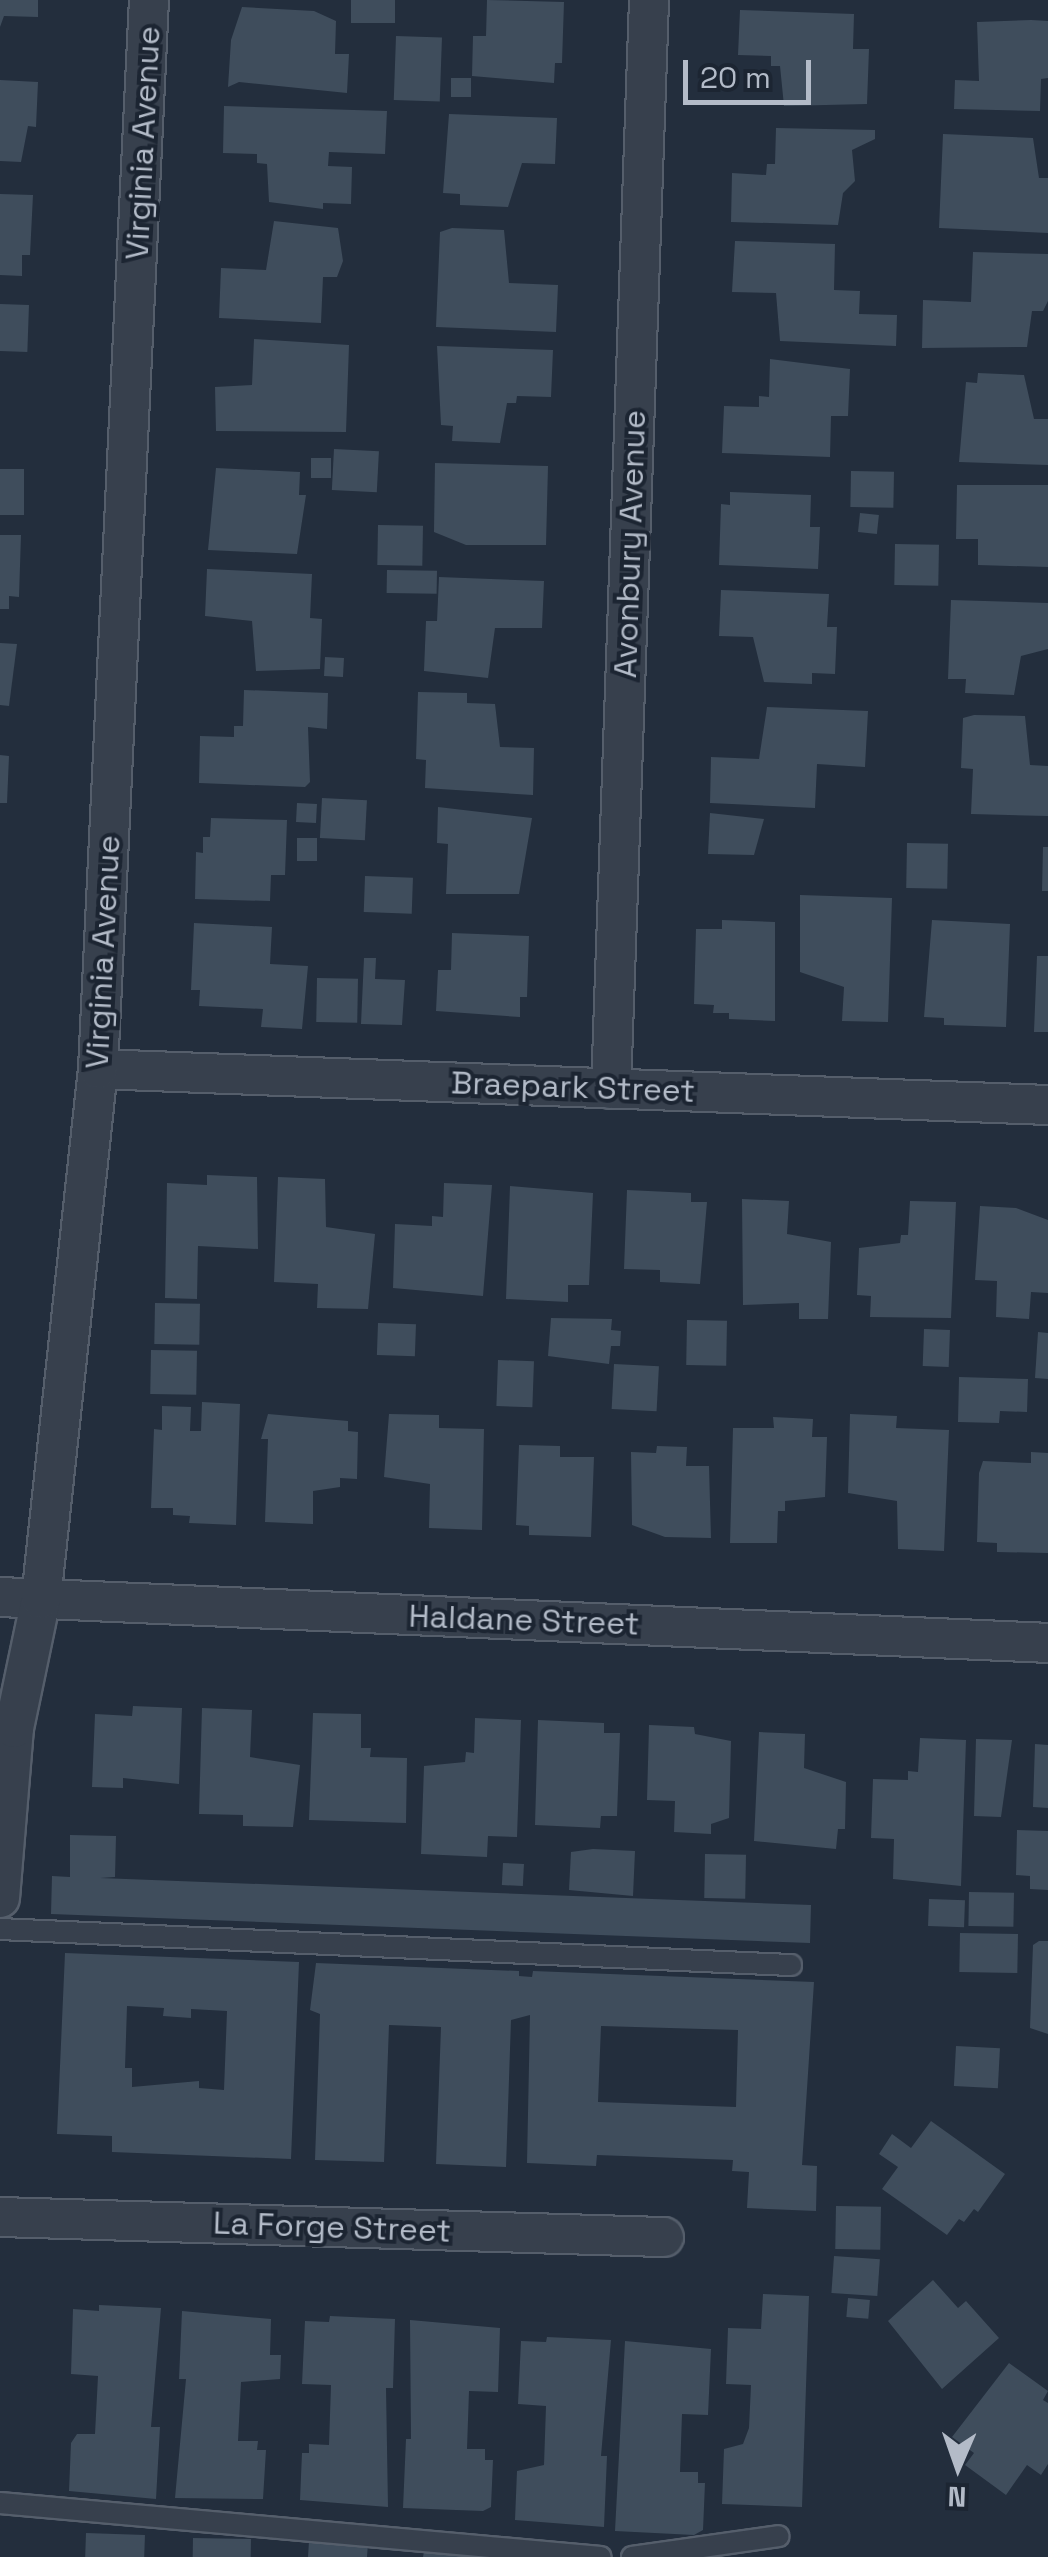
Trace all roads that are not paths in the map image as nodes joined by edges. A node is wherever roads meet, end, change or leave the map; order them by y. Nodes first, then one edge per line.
1 (149, 0) edge
2 (650, 0) edge
3 (98, 1070) junction
4 (611, 1089) junction
5 (1048, 1104) edge
6 (0, 1597) edge
7 (40, 1599) junction
8 (1048, 1643) edge
9 (0, 1889) edge
10 (0, 1898) edge
11 (0, 1928) edge
12 (790, 1965) dead end
13 (0, 2217) edge
14 (664, 2237) dead end
15 (0, 2502) edge
16 (780, 2536) dead end
17 (601, 2557) edge
18 (632, 2557) edge

1 - 3 street, Virginia Avenue
2 - 4 street, Avonbury Avenue
3 - 4 street, Braepark Street
3 - 7 street, Virginia Avenue
4 - 5 street, Braepark Street
6 - 7 street, Haldane Street
7 - 8 street, Haldane Street
7 - 9 street, Virginia Avenue
9 - 10 street, Virginia Avenue
11 - 12 lane
13 - 14 street, La Forge Street
15 - 17 lane
16 - 18 lane

